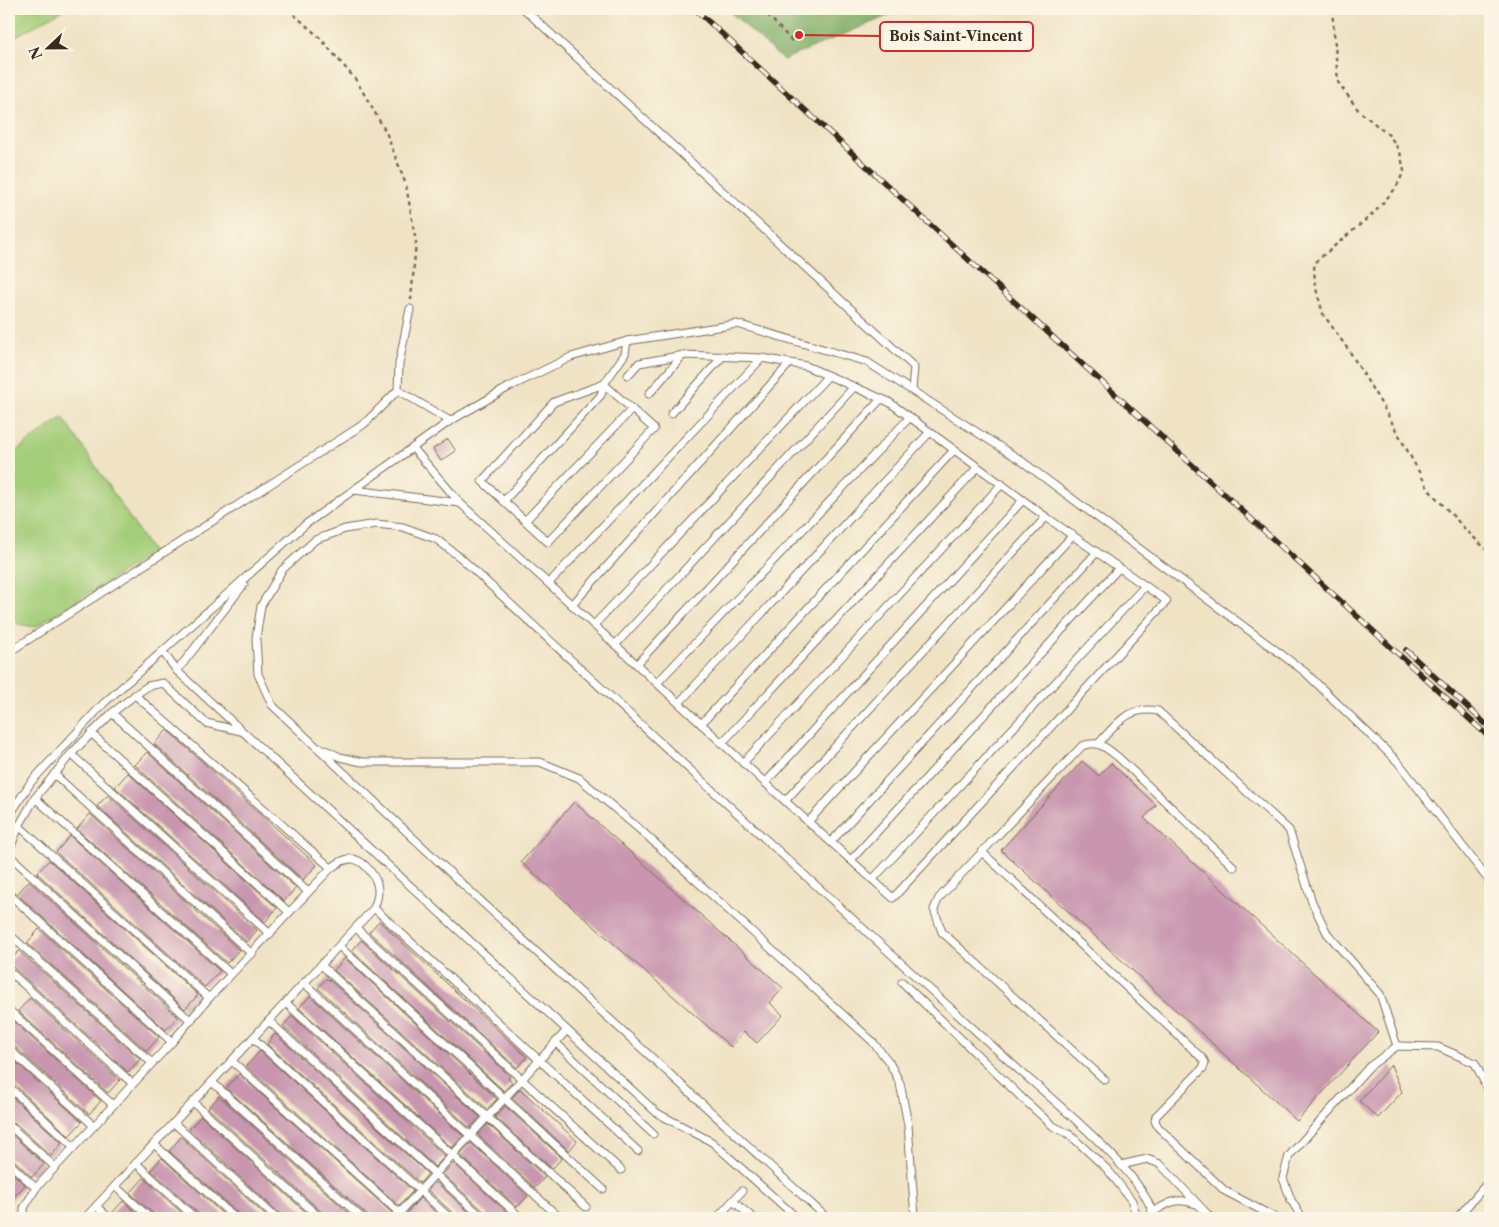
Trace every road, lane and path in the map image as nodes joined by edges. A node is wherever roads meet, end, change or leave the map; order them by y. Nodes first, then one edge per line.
1 (288, 9) edge
2 (524, 9) edge
3 (762, 9) edge
4 (1332, 9) edge
5 (793, 42) dead end
6 (410, 309) joint
7 (627, 341) junction
8 (684, 355) junction
9 (723, 356) junction
10 (762, 358) junction
11 (790, 363) junction
12 (628, 375) dead end
13 (828, 376) junction
14 (604, 384) junction
15 (854, 387) junction
16 (398, 390) junction
17 (912, 390) junction
18 (649, 394) dead end
19 (881, 398) junction
20 (632, 408) junction
21 (670, 414) dead end
22 (910, 417) junction
23 (450, 421) junction
24 (930, 432) junction
25 (413, 448) junction
26 (954, 450) junction
27 (978, 467) junction
28 (1002, 484) junction
29 (354, 490) junction
30 (1023, 500) junction
31 (504, 501) junction
32 (460, 503) junction
33 (1046, 517) junction
34 (526, 521) junction
35 (1073, 535) junction
36 (1097, 552) junction
37 (1490, 553) edge
38 (256, 568) junction
39 (1119, 568) junction
40 (549, 583) junction
41 (1145, 586) junction
42 (572, 605) junction
43 (594, 625) junction
44 (615, 645) junction
45 (9, 652) edge
46 (163, 652) junction
47 (637, 664) junction
48 (177, 671) junction
49 (657, 683) junction
50 (136, 695) junction
51 (678, 703) junction
52 (112, 712) junction
53 (701, 724) junction
54 (242, 732) junction
55 (91, 733) junction
56 (722, 743) junction
57 (1098, 744) junction
58 (314, 745) junction
59 (71, 754) junction
60 (743, 763) junction
61 (54, 774) junction
62 (765, 783) junction
63 (35, 798) junction
64 (785, 801) junction
65 (9, 816) edge
66 (808, 822) junction
67 (19, 826) junction
68 (831, 842) junction
69 (9, 851) edge
70 (982, 852) junction
71 (9, 855) edge
72 (851, 860) junction
73 (1234, 867) dead end
74 (331, 868) junction
75 (873, 879) junction
76 (1490, 882) edge
77 (308, 892) junction
78 (9, 894) edge
79 (374, 908) junction
80 (289, 912) junction
81 (356, 928) junction
82 (9, 934) edge
83 (270, 934) junction
84 (339, 946) junction
85 (252, 954) junction
86 (321, 965) junction
87 (9, 971) edge
88 (231, 974) junction
89 (902, 982) dead end
90 (304, 983) junction
91 (209, 998) junction
92 (286, 1003) junction
93 (9, 1010) edge
94 (191, 1021) junction
95 (269, 1021) junction
96 (567, 1030) junction
97 (253, 1038) junction
98 (172, 1042) junction
99 (555, 1042) junction
100 (1397, 1046) junction
101 (9, 1048) edge
102 (539, 1060) junction
103 (232, 1061) junction
104 (152, 1063) junction
105 (522, 1079) junction
106 (1105, 1080) dead end
107 (212, 1082) junction
108 (133, 1084) junction
109 (9, 1087) edge
110 (1490, 1094) edge
111 (504, 1098) junction
112 (193, 1102) junction
113 (113, 1105) junction
114 (487, 1116) junction
115 (174, 1123) junction
116 (9, 1125) edge
117 (94, 1126) junction
118 (654, 1134) dead end
119 (470, 1136) junction
120 (154, 1144) junction
121 (74, 1147) junction
122 (638, 1151) dead end
123 (452, 1155) junction
124 (9, 1163) edge
125 (136, 1163) junction
126 (1121, 1165) junction
127 (55, 1167) junction
128 (621, 1170) dead end
129 (435, 1174) junction
130 (1490, 1180) edge
131 (115, 1186) junction
132 (36, 1188) junction
133 (604, 1189) dead end
134 (420, 1191) junction
135 (742, 1191) dead end
136 (733, 1201) junction
137 (1197, 1204) junction
138 (96, 1206) junction
139 (586, 1207) dead end
140 (9, 1213) edge
141 (1153, 1215) edge
142 (400, 1217) edge
143 (1210, 1217) edge
144 (14, 1218) edge
145 (24, 1218) edge
146 (85, 1218) edge
147 (109, 1218) edge
148 (150, 1218) edge
149 (195, 1218) edge
150 (235, 1218) edge
151 (276, 1218) edge
152 (320, 1218) edge
153 (362, 1218) edge
154 (450, 1218) edge
155 (482, 1218) edge
156 (521, 1218) edge
157 (560, 1218) edge
158 (717, 1218) edge
159 (753, 1218) edge
160 (797, 1218) edge
161 (827, 1218) edge
162 (915, 1218) edge
163 (1137, 1218) edge
164 (1200, 1218) edge
165 (1276, 1218) edge
166 (1302, 1218) edge
167 (1456, 1218) edge

1 - 6 path
2 - 17 lane
3 - 5 path
4 - 37 path
6 - 16 lane
7 - 14 lane
7 - 17 lane
7 - 23 lane
8 - 9 lane
8 - 12 lane
8 - 18 lane
9 - 10 lane
9 - 21 lane
10 - 11 lane
10 - 40 lane
11 - 13 lane
11 - 42 lane
13 - 15 lane
13 - 43 lane
14 - 20 lane
14 - 31 lane
14 - 31 lane
15 - 19 lane
15 - 44 lane
16 - 23 lane
16 - 45 lane
17 - 76 lane
19 - 22 lane
19 - 47 lane
20 - 34 lane
20 - 34 lane
22 - 24 lane
22 - 49 lane
23 - 25 lane
24 - 26 lane
24 - 51 lane
25 - 29 lane
25 - 32 lane
26 - 27 lane
26 - 53 lane
27 - 28 lane
27 - 56 lane
28 - 30 lane
28 - 60 lane
29 - 32 lane
29 - 38 lane
30 - 33 lane
30 - 62 lane
31 - 34 lane
32 - 40 lane
33 - 35 lane
33 - 64 lane
35 - 36 lane
35 - 66 lane
36 - 39 lane
36 - 68 lane
38 - 46 lane
38 - 48 lane
39 - 41 lane
39 - 72 lane
40 - 42 lane
41 - 75 lane
41 - 75 lane
42 - 43 lane
43 - 44 lane
44 - 47 lane
46 - 48 lane
46 - 65 lane
47 - 49 lane
48 - 54 lane
49 - 51 lane
50 - 52 lane
50 - 54 lane
50 - 74 lane
51 - 53 lane
52 - 55 lane
52 - 77 lane
53 - 56 lane
54 - 96 lane
55 - 59 lane
55 - 80 lane
56 - 60 lane
57 - 70 lane
57 - 73 lane
57 - 100 lane
58 - 126 lane
58 - 161 lane
58 - 162 lane
59 - 61 lane
59 - 83 lane
60 - 62 lane
61 - 63 lane
61 - 85 lane
62 - 64 lane
63 - 67 lane
63 - 88 lane
64 - 66 lane
66 - 68 lane
67 - 69 lane
67 - 91 lane
68 - 72 lane
70 - 106 lane
70 - 165 lane
71 - 94 lane
72 - 75 lane
74 - 77 lane
74 - 79 lane
77 - 80 lane
78 - 98 lane
79 - 81 lane
79 - 102 lane
80 - 83 lane
81 - 84 lane
81 - 105 lane
82 - 104 lane
83 - 85 lane
84 - 86 lane
84 - 111 lane
85 - 88 lane
86 - 90 lane
86 - 114 lane
87 - 108 lane
88 - 91 lane
89 - 163 lane
90 - 92 lane
90 - 119 lane
91 - 94 lane
92 - 95 lane
92 - 123 lane
93 - 113 lane
94 - 98 lane
95 - 97 lane
95 - 129 lane
96 - 99 lane
96 - 160 lane
97 - 103 lane
97 - 134 lane
98 - 104 lane
99 - 102 lane
99 - 118 lane
100 - 110 lane
100 - 166 lane
101 - 117 lane
102 - 105 lane
102 - 122 lane
103 - 107 lane
103 - 142 lane
104 - 108 lane
105 - 111 lane
105 - 128 lane
107 - 112 lane
107 - 153 lane
108 - 113 lane
109 - 121 lane
111 - 114 lane
111 - 133 lane
112 - 115 lane
112 - 152 lane
113 - 117 lane
114 - 119 lane
114 - 139 lane
115 - 120 lane
115 - 151 lane
116 - 127 lane
117 - 121 lane
119 - 123 lane
119 - 157 lane
120 - 125 lane
120 - 150 lane
121 - 127 lane
123 - 129 lane
123 - 156 lane
124 - 132 lane
125 - 131 lane
125 - 149 lane
126 - 137 lane
126 - 141 lane
127 - 132 lane
129 - 134 lane
129 - 155 lane
130 - 167 lane
131 - 138 lane
131 - 148 lane
132 - 145 lane
134 - 142 lane
134 - 154 lane
135 - 136 lane
136 - 158 lane
136 - 159 lane
137 - 141 lane
137 - 143 lane
138 - 146 lane
138 - 147 lane
140 - 144 lane
143 - 164 lane

